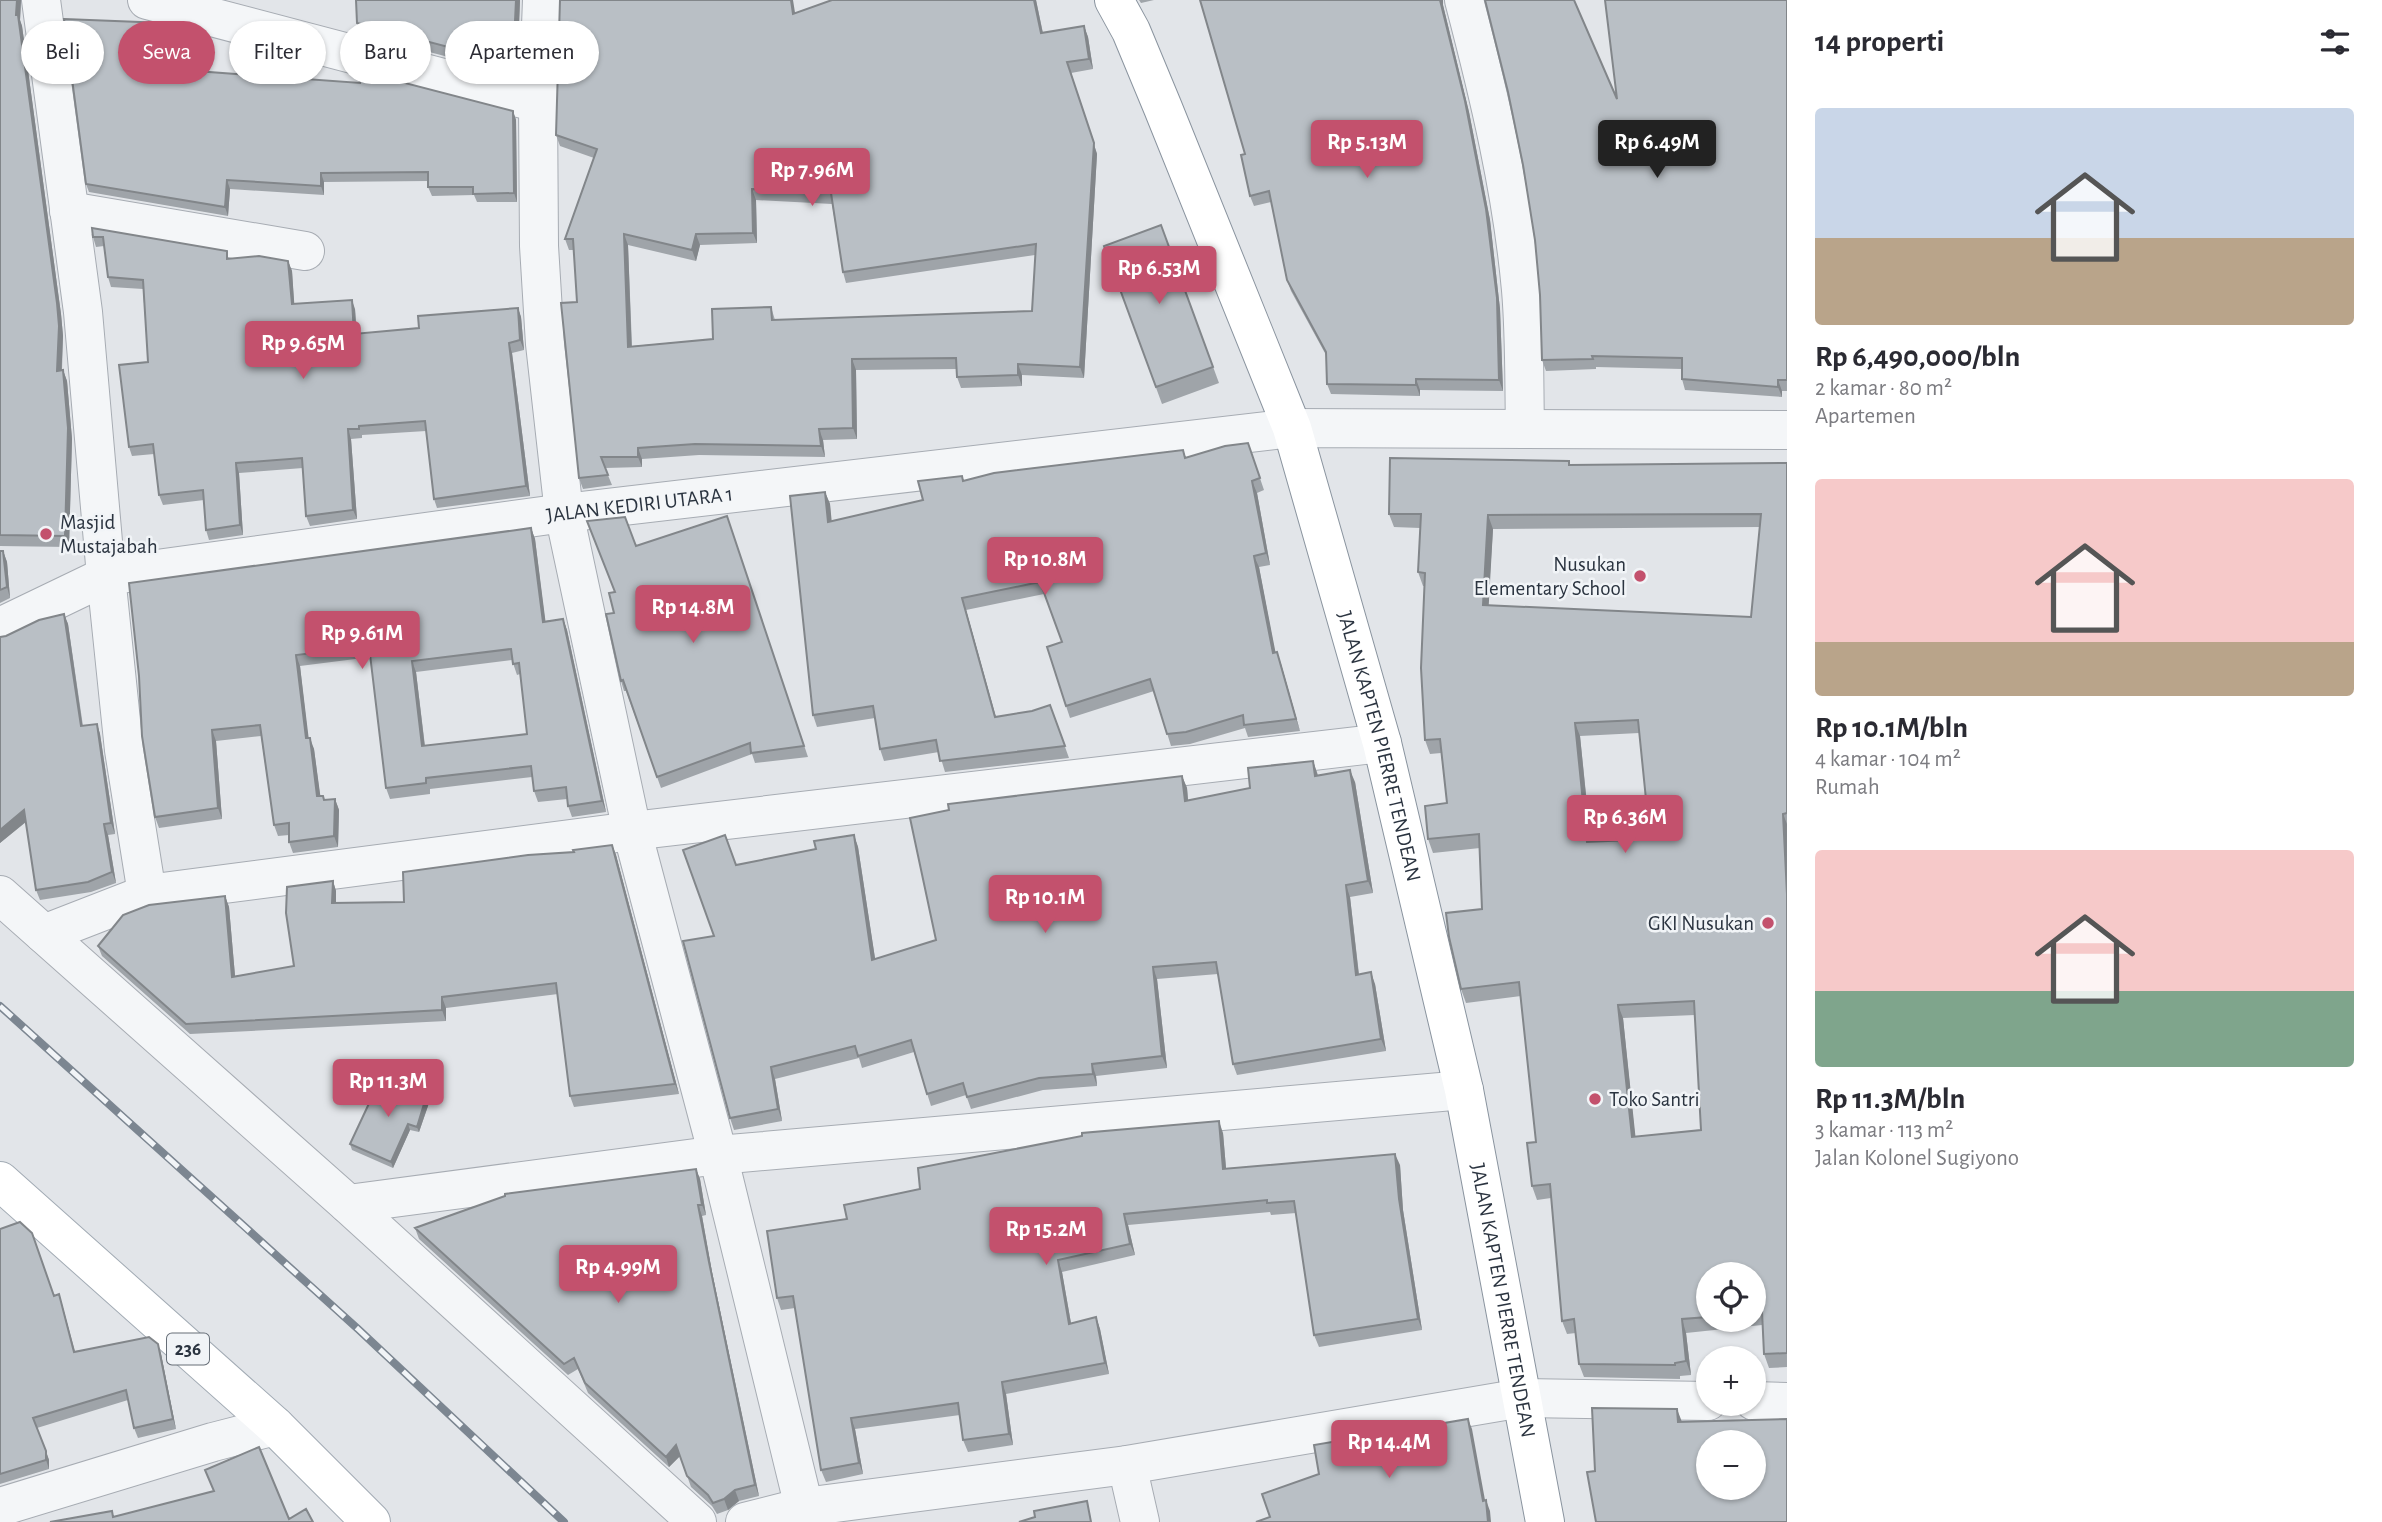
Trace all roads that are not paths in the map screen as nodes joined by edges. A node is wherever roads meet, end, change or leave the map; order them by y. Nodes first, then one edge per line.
1 (41, 0) edge
2 (542, 0) edge
3 (1114, 0) edge
4 (1464, 0) edge
5 (171, 3) edge
6 (538, 103) junction
7 (68, 211) junction
8 (305, 251) dead end
9 (1292, 428) junction
10 (1525, 429) junction
11 (1787, 430) edge
12 (564, 513) junction
13 (106, 576) junction
14 (0, 627) edge
15 (1382, 743) junction
16 (632, 831) junction
17 (147, 894) junction
18 (0, 895) edge
19 (44, 934) junction
20 (1464, 1090) junction
21 (718, 1155) junction
22 (0, 1181) edge
23 (348, 1204) junction
24 (1522, 1398) junction
25 (1696, 1401) edge
26 (1766, 1401) edge
27 (1787, 1402) edge
28 (275, 1426) junction
29 (1127, 1465) junction
30 (0, 1507) edge
31 (804, 1507) junction
32 (372, 1522) edge
33 (697, 1522) edge
34 (745, 1522) edge
35 (1140, 1522) edge
36 (1545, 1522) edge

1 - 7 street
2 - 6 street
3 - 9 main road, JALAN KAPTEN PIERRE TENDEAN
4 - 10 street
5 - 6 street
6 - 12 street
7 - 8 street
7 - 13 street
9 - 10 street, JALAN KEDIRI UTARA 1
9 - 12 street, JALAN KEDIRI UTARA 1
9 - 15 main road, JALAN KAPTEN PIERRE TENDEAN
10 - 11 street, JALAN KEDIRI UTARA 1
12 - 13 street, JALAN KEDIRI UTARA 1
12 - 16 street
13 - 14 street, JALAN KEDIRI UTARA 1
13 - 17 street
15 - 16 street
15 - 20 main road, JALAN KAPTEN PIERRE TENDEAN
16 - 17 street
16 - 21 street
17 - 19 street
18 - 19 street
19 - 23 street
20 - 21 street
20 - 24 main road, JALAN KAPTEN PIERRE TENDEAN
21 - 23 street
21 - 31 street
22 - 28 main road, 236
23 - 33 street
24 - 25 street
24 - 29 street
24 - 36 main road, JALAN KAPTEN PIERRE TENDEAN
26 - 27 street
28 - 30 street
28 - 32 main road, 236
29 - 31 street
29 - 35 street
31 - 34 street

